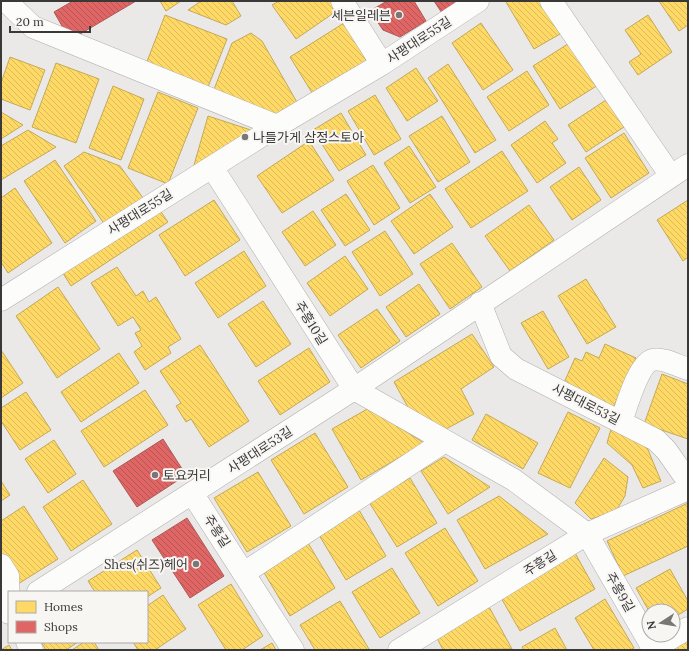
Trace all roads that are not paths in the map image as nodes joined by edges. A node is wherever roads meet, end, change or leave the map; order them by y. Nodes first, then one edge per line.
1 (342, 1) edge
2 (478, 1) edge
3 (551, 1) edge
4 (8, 3) edge
5 (382, 64) junction
6 (277, 126) junction
7 (212, 167) junction
8 (680, 171) edge
9 (2, 298) edge
10 (480, 303) junction
11 (688, 369) edge
12 (354, 390) junction
13 (621, 422) junction
14 (445, 441) junction
15 (688, 481) edge
16 (688, 489) edge
17 (192, 493) junction
18 (587, 534) junction
19 (1, 565) edge
20 (244, 573) junction
21 (40, 591) edge
22 (7, 613) edge
23 (688, 628) edge
24 (293, 650) edge
25 (399, 650) edge
26 (653, 650) edge

1 - 5 street
2 - 5 street, 사평대로55길
3 - 8 street
4 - 6 street
5 - 6 street, 사평대로55길
6 - 7 street, 사평대로55길
7 - 9 street, 사평대로55길
7 - 12 street, 주흥10길
8 - 10 street, 사평대로53길
10 - 12 street, 사평대로53길
10 - 13 street, 사평대로53길
11 - 13 street
12 - 14 street, 주흥10길
12 - 17 street, 사평대로53길
13 - 15 street, 사평대로53길
14 - 18 street, 주흥10길
14 - 20 street
16 - 18 street, 주흥길
17 - 20 street, 주흥길
17 - 21 street, 사평대로53길
18 - 25 street, 주흥길
18 - 26 street, 주흥9길
19 - 22 street
20 - 24 street, 주흥길
23 - 26 street, 주흥9길

